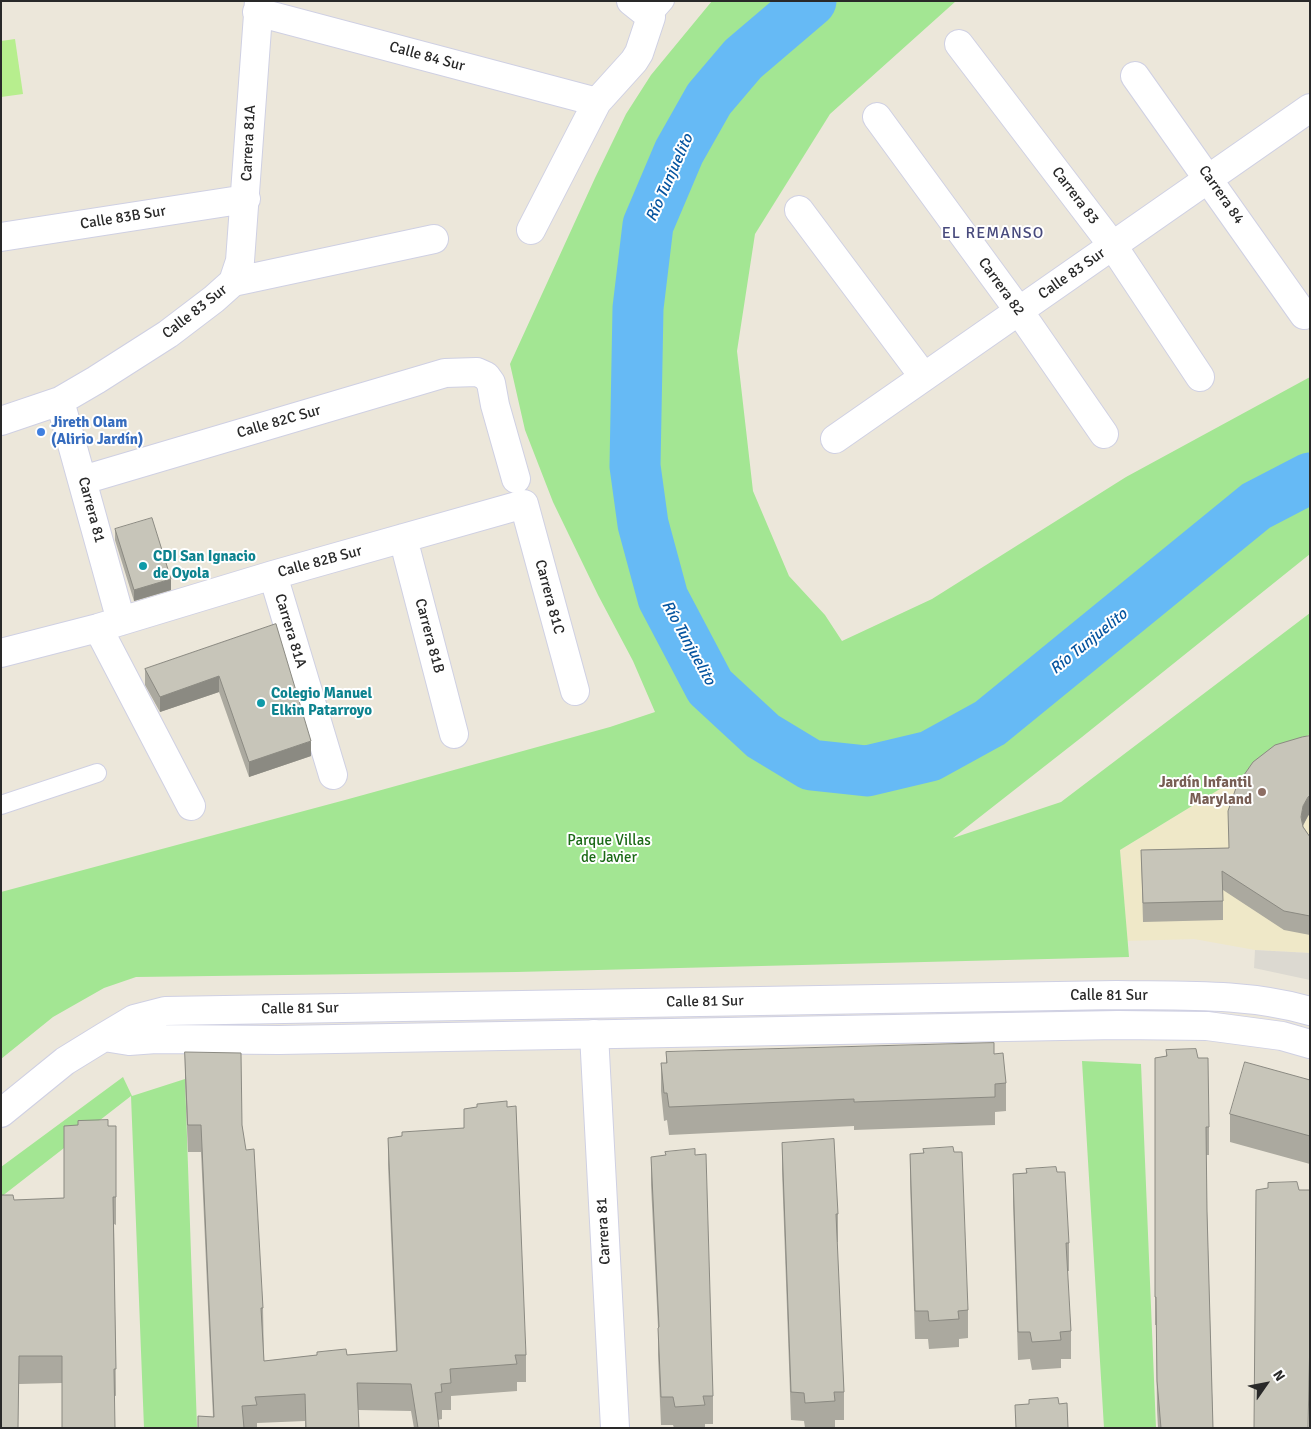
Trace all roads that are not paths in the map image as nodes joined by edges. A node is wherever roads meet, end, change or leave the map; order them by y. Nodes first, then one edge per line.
1 (258, 7) edge
2 (649, 7) edge
3 (959, 44) dead end
4 (1135, 76) dead end
5 (597, 102) junction
6 (1310, 108) edge
7 (877, 118) dead end
8 (1210, 179) junction
9 (246, 199) junction
10 (799, 210) dead end
11 (531, 230) dead end
12 (1, 237) edge
13 (434, 240) dead end
14 (1113, 246) junction
15 (233, 282) junction
16 (1019, 312) junction
17 (1304, 315) dead end
18 (924, 377) junction
19 (1200, 377) dead end
20 (60, 401) junction
21 (1, 421) edge
22 (1104, 434) dead end
23 (834, 439) dead end
24 (516, 478) dead end
25 (83, 480) junction
26 (524, 504) joint
27 (403, 538) junction
28 (273, 574) junction
29 (109, 624) junction
30 (1, 653) edge
31 (575, 691) dead end
32 (454, 734) dead end
33 (98, 773) dead end
34 (333, 775) dead end
35 (1, 805) edge
36 (191, 806) dead end
37 (1310, 1010) edge
38 (594, 1034) junction
39 (104, 1037) junction
40 (1310, 1044) edge
41 (1, 1113) edge
42 (615, 1428) edge

1 - 5 street, Calle 84 Sur
1 - 9 street, Carrera 81A
2 - 5 street
3 - 14 street, Carrera 83
4 - 8 street, Carrera 84
5 - 11 street
6 - 8 street, Calle 83 Sur
7 - 16 street, Carrera 82
8 - 14 street, Calle 83 Sur
8 - 17 street, Carrera 84
9 - 12 street, Calle 83B Sur
9 - 15 street, Carrera 81A
10 - 18 street
13 - 15 street, Calle 83 Sur
14 - 16 street, Calle 83 Sur
14 - 19 street, Carrera 83
15 - 20 street, Calle 83 Sur
16 - 18 street, Calle 83 Sur
16 - 22 street, Carrera 82
18 - 23 street, Calle 83 Sur
20 - 21 street, Calle 83 Sur
20 - 25 street, Carrera 81
24 - 25 street, Calle 82C Sur
25 - 29 street, Carrera 81
26 - 27 street, Calle 82B Sur
26 - 31 street, Carrera 81C
27 - 28 street, Calle 82B Sur
27 - 32 street, Carrera 81B
28 - 29 street, Calle 82B Sur
28 - 34 street, Carrera 81A
29 - 30 street, Calle 82B Sur
29 - 36 street
33 - 35 lane
37 - 39 street, Calle 81 Sur
38 - 39 street, Calle 81 Sur
38 - 40 street, Calle 81 Sur
38 - 42 street, Carrera 81
39 - 41 street, Calle 81 Sur

